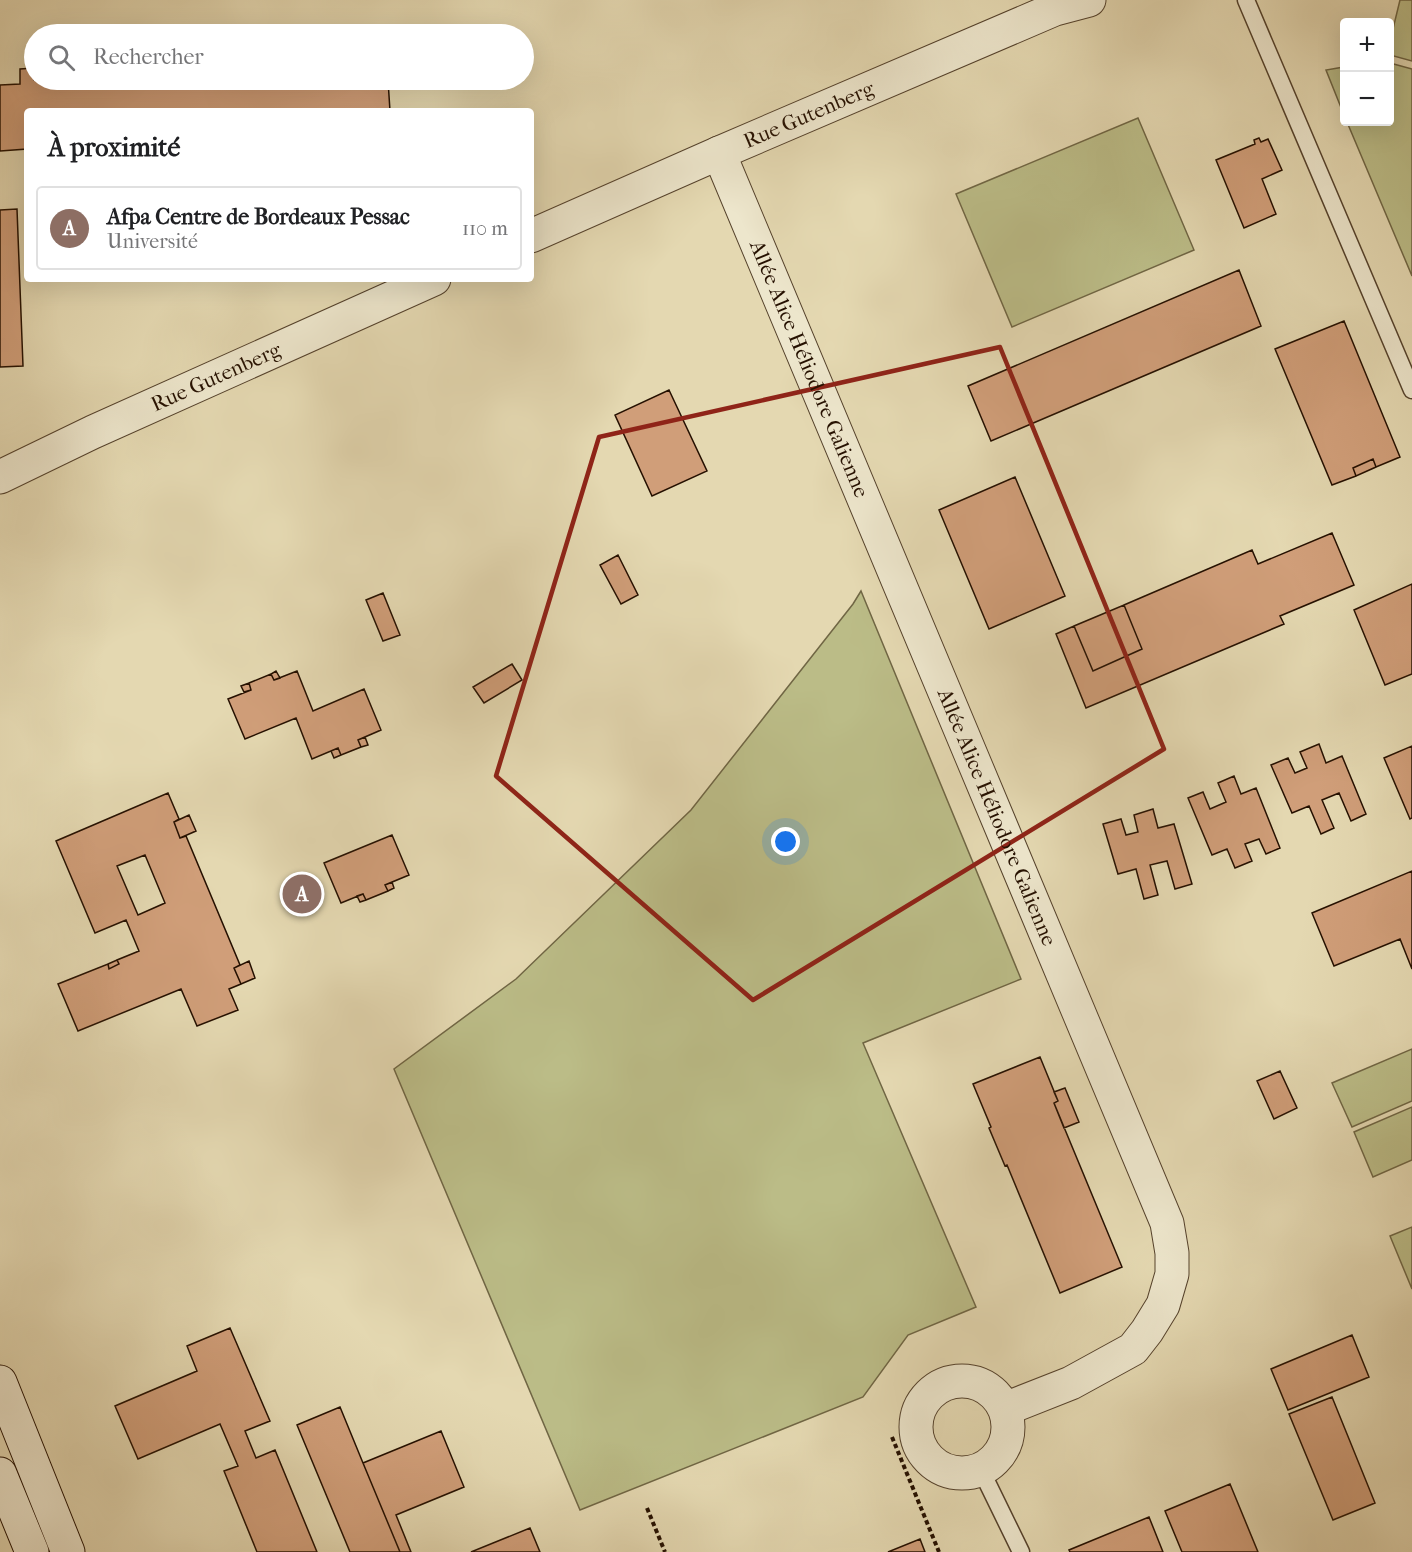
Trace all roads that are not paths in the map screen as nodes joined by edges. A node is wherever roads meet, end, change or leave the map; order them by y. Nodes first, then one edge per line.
1 (1089, 0) edge
2 (1246, 0) edge
3 (719, 153) junction
4 (534, 235) edge
5 (427, 282) edge
6 (1412, 390) edge
7 (0, 477) edge
8 (0, 1382) edge
9 (1005, 1409) junction
10 (981, 1470) junction
11 (0, 1474) edge
12 (32, 1552) edge
13 (68, 1552) edge
14 (1021, 1552) edge

1 - 3 street, Rue Gutenberg
2 - 6 lane
3 - 4 street, Rue Gutenberg
3 - 9 street, Allée Alice Héliodore Galienne
5 - 7 street, Rue Gutenberg
8 - 13 street
9 - 10 street
9 - 10 street
10 - 14 lane
11 - 12 street

